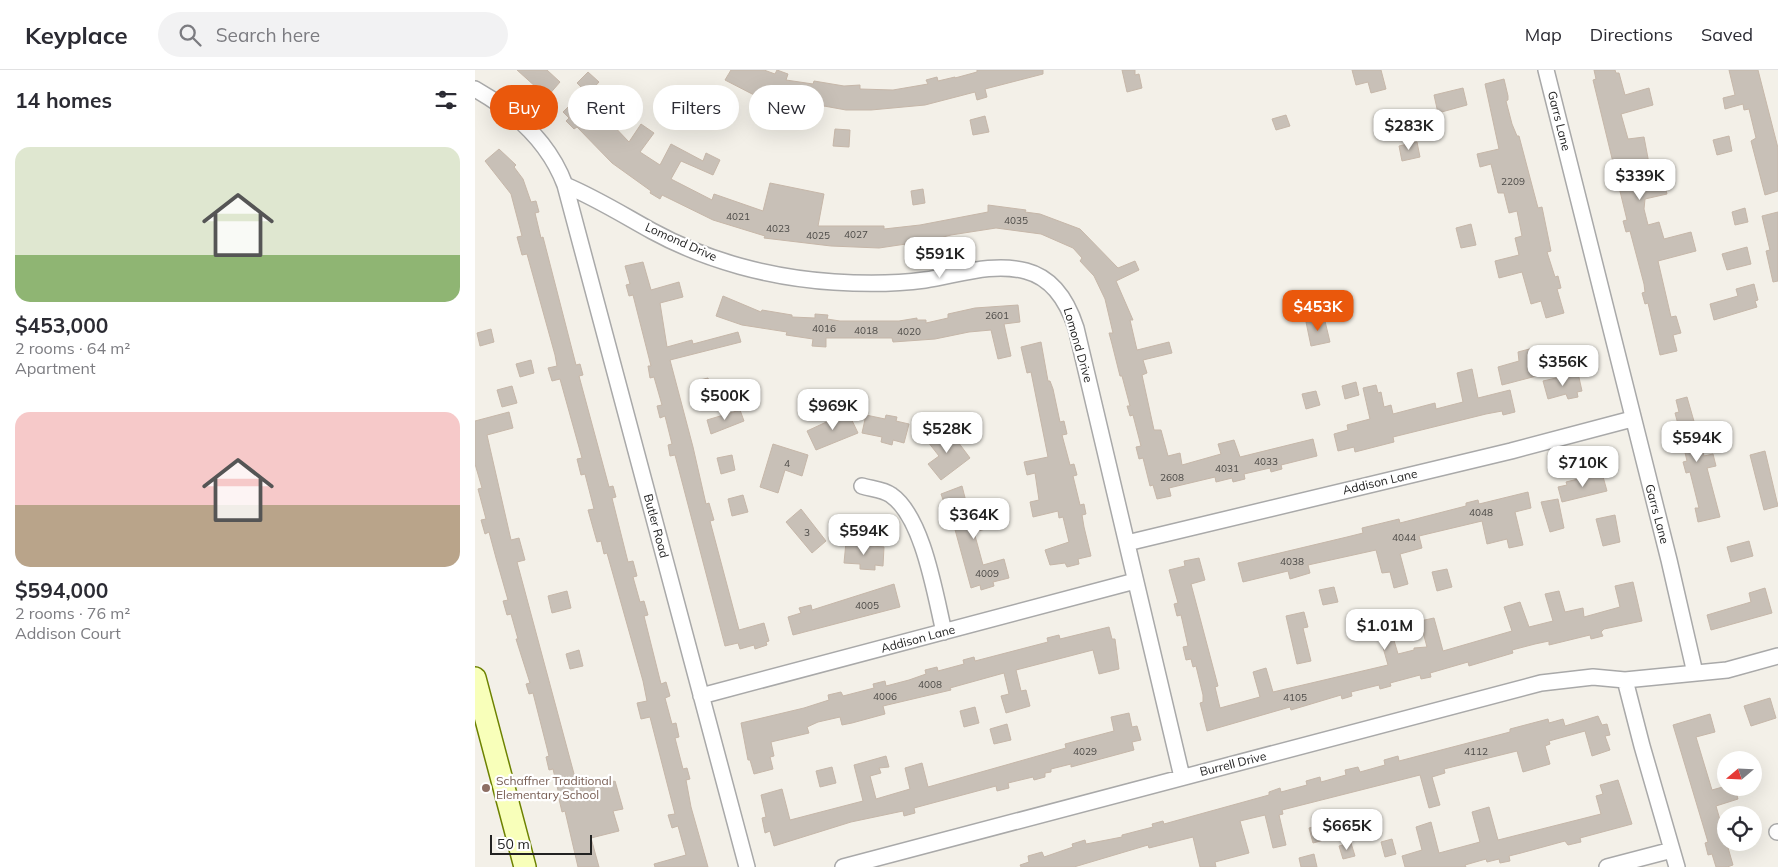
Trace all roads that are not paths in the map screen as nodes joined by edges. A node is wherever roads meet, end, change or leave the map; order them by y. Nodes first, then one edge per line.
1 (1546, 70) edge
2 (475, 89) edge
3 (565, 185) junction
4 (1632, 419) junction
5 (862, 486) dead end
6 (1127, 543) junction
7 (1135, 581) junction
8 (945, 632) junction
9 (1778, 656) edge
10 (1695, 673) junction
11 (475, 678) edge
12 (1625, 680) junction
13 (701, 696) junction
14 (1183, 777) junction
15 (1672, 850) junction
16 (525, 867) edge
17 (747, 867) edge
18 (843, 867) edge
19 (1607, 867) edge
20 (1677, 867) edge

1 - 4 street, Garrs Lane
2 - 3 street
3 - 6 street, Lomond Drive
3 - 13 street, Butler Road
4 - 6 street, Addison Lane
4 - 10 street, Garrs Lane
5 - 8 street
6 - 7 street, Lomond Drive
7 - 8 street, Addison Lane
7 - 14 street, Lomond Drive
8 - 13 street, Addison Lane
9 - 10 street
10 - 12 street
11 - 16 main road
12 - 14 street, Burrell Drive
12 - 15 street
13 - 17 street, Butler Road
14 - 18 street, Burrell Drive
15 - 19 street
15 - 20 street

